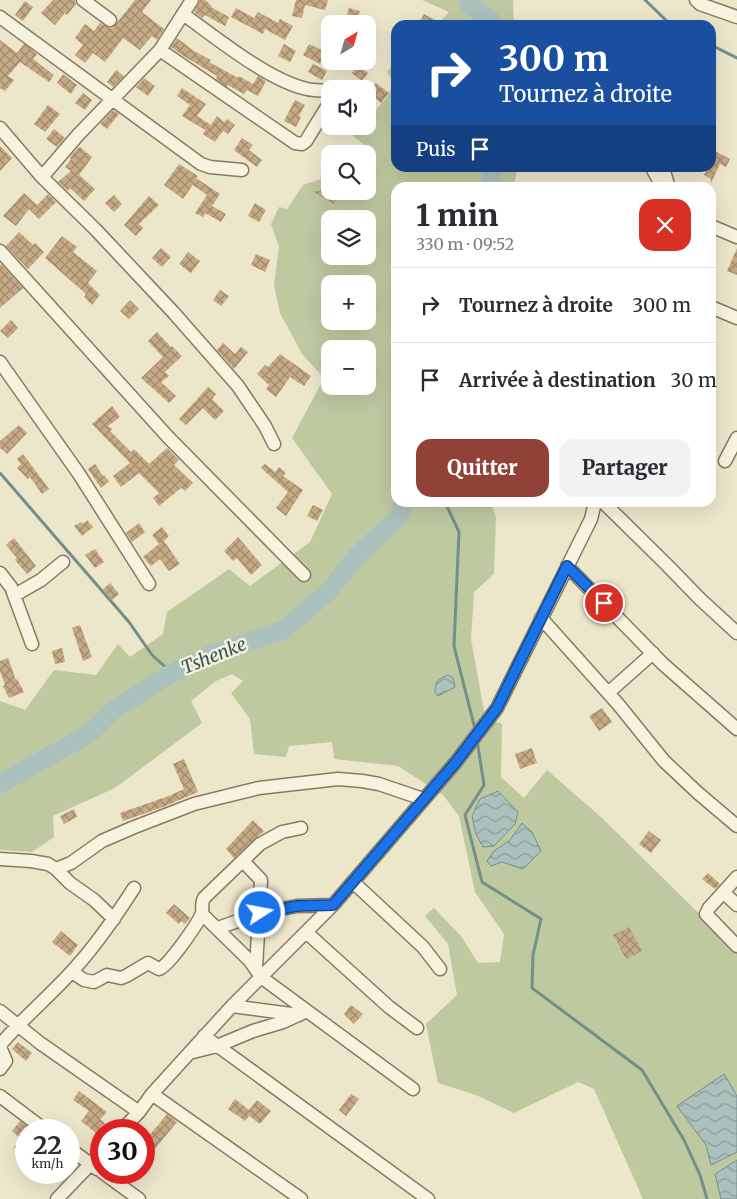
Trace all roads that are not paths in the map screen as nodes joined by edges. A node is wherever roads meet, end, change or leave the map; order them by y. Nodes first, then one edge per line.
1 (83, 0) edge
2 (192, 0) edge
3 (696, 0) edge
4 (183, 14) junction
5 (737, 17) edge
6 (0, 18) edge
7 (110, 20) dead end
8 (160, 50) junction
9 (321, 90) edge
10 (113, 100) junction
11 (321, 117) edge
12 (0, 128) edge
13 (242, 170) dead end
14 (42, 177) junction
15 (716, 228) edge
16 (737, 237) edge
17 (0, 251) edge
18 (716, 309) edge
19 (737, 318) edge
20 (0, 362) edge
21 (737, 438) edge
22 (274, 444) dead end
23 (725, 461) dead end
24 (594, 507) edge
25 (607, 507) edge
26 (63, 562) dead end
27 (567, 566) junction
28 (0, 573) edge
29 (304, 576) dead end
30 (149, 584) dead end
31 (15, 595) junction
32 (541, 618) junction
33 (737, 633) edge
34 (32, 644) dead end
35 (653, 653) junction
36 (608, 693) junction
37 (737, 729) edge
38 (423, 799) junction
39 (737, 826) edge
40 (301, 828) dead end
41 (0, 859) edge
42 (243, 861) junction
43 (60, 872) junction
44 (737, 877) edge
45 (353, 882) junction
46 (134, 888) dead end
47 (724, 893) junction
48 (333, 905) junction
49 (737, 905) edge
50 (260, 913) junction
51 (202, 914) junction
52 (114, 919) junction
53 (218, 928) junction
54 (306, 932) junction
55 (737, 946) edge
56 (440, 969) dead end
57 (72, 972) junction
58 (259, 973) junction
59 (232, 1006) junction
60 (0, 1011) edge
61 (302, 1013) junction
62 (17, 1025) junction
63 (416, 1028) dead end
64 (204, 1036) junction
65 (0, 1046) edge
66 (217, 1046) junction
67 (189, 1053) junction
68 (0, 1069) edge
69 (413, 1089) dead end
70 (152, 1094) junction
71 (0, 1096) edge
72 (139, 1112) junction
73 (30, 1119) edge
74 (132, 1119) edge
75 (80, 1157) edge
76 (90, 1165) joint
77 (118, 1184) edge
78 (57, 1199) edge
79 (139, 1199) edge
80 (301, 1199) edge
81 (428, 1199) edge

1 - 7 street
2 - 4 street
3 - 5 street
4 - 8 street
4 - 9 street
6 - 10 street
8 - 10 street
8 - 11 street
10 - 13 street
10 - 14 street
12 - 14 street
14 - 22 street
15 - 16 street
17 - 29 street
18 - 19 street
20 - 30 street
21 - 23 street
24 - 27 street
25 - 33 street
26 - 31 street
27 - 32 street
27 - 35 street
28 - 31 street
31 - 34 street
32 - 36 street
32 - 38 street
35 - 36 street
35 - 37 street
36 - 39 street
38 - 43 street
38 - 45 street
40 - 42 street
41 - 43 street
42 - 50 street
42 - 51 street
43 - 52 street
44 - 47 street
45 - 48 street
45 - 56 street
46 - 52 street
47 - 49 street
47 - 55 street
48 - 50 street
48 - 54 street
50 - 53 street
50 - 58 street
51 - 53 street
51 - 57 street
52 - 57 street
53 - 58 street
54 - 58 street
54 - 63 street
57 - 62 street
58 - 59 street
58 - 61 street
59 - 61 street
59 - 64 street
60 - 62 street
61 - 66 street
61 - 69 street
62 - 65 street
62 - 72 street
64 - 66 street
64 - 67 street
65 - 68 street
66 - 67 street
66 - 81 street
67 - 70 street
70 - 72 street
70 - 80 street
71 - 73 street
72 - 74 street
75 - 76 street
76 - 78 street
77 - 79 street

